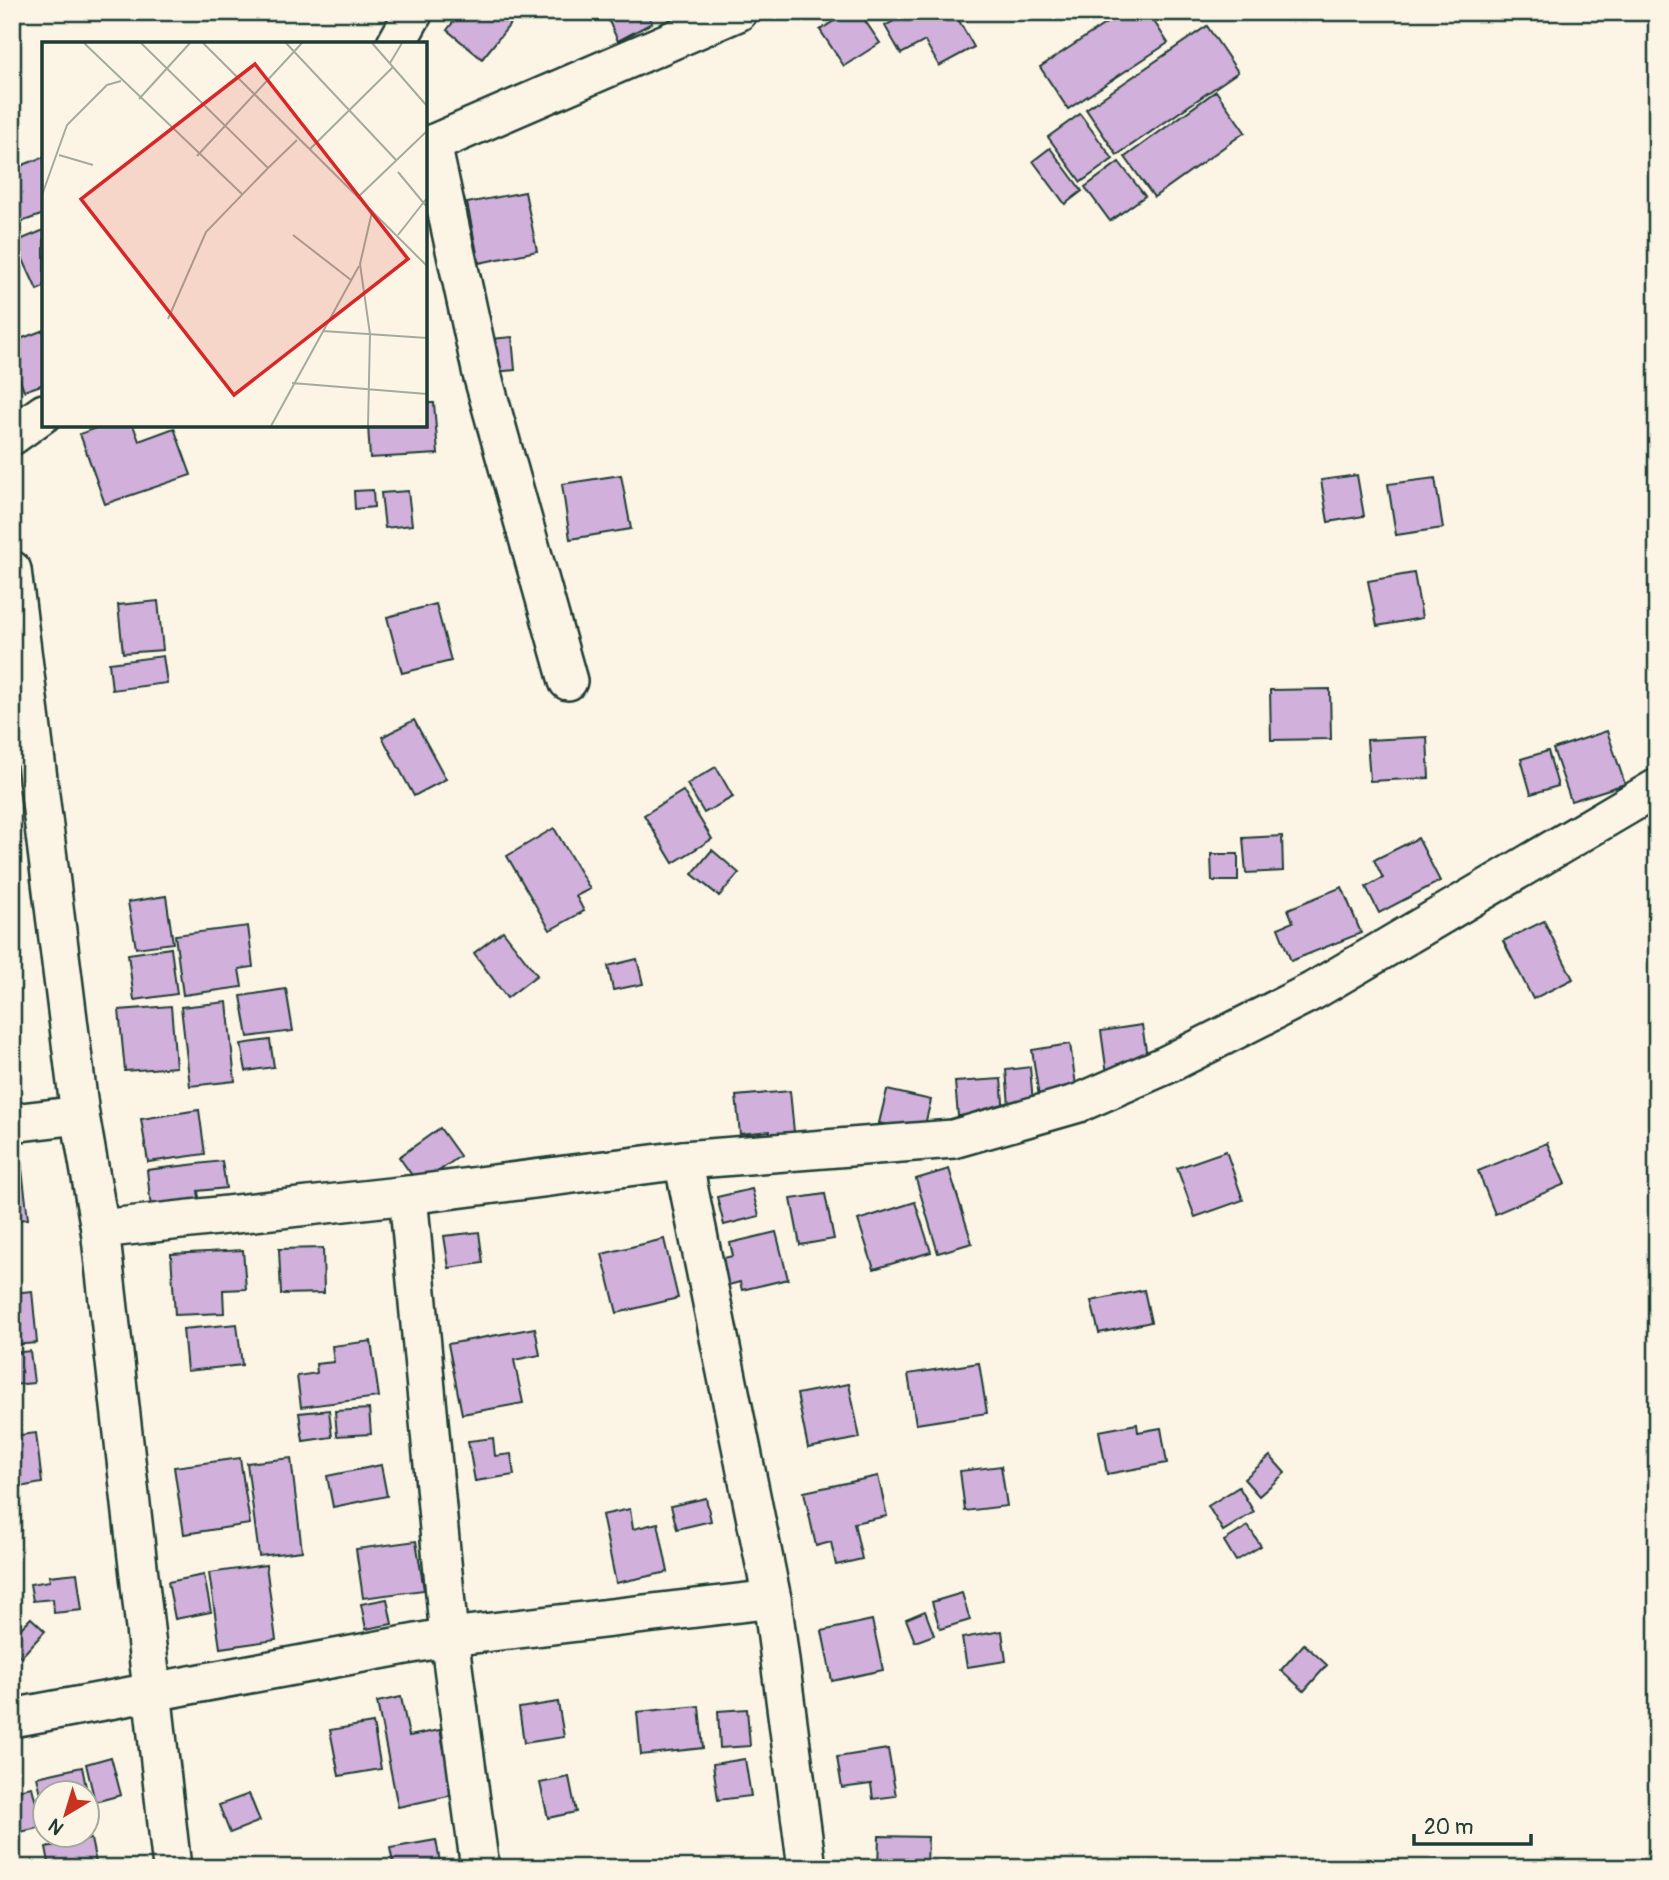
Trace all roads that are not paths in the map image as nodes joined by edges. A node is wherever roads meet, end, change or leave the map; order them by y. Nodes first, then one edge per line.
1 (414, 12) edge
2 (738, 12) edge
3 (397, 42) edge
4 (429, 145) edge
5 (42, 415) edge
6 (12, 436) edge
7 (14, 590) edge
8 (568, 681) dead end
9 (1657, 788) edge
10 (80, 1115) junction
11 (12, 1123) edge
12 (683, 1160) junction
13 (408, 1195) junction
14 (100, 1229) junction
15 (772, 1599) junction
16 (450, 1637) junction
17 (152, 1694) junction
18 (12, 1718) edge
19 (172, 1868) edge
20 (480, 1868) edge
21 (807, 1868) edge

1 - 3 street
2 - 4 street
4 - 8 street
5 - 6 street
7 - 10 street
9 - 12 street
10 - 11 street
10 - 14 street
12 - 13 street
12 - 15 street
13 - 14 street
13 - 16 street
14 - 17 street
15 - 16 street
15 - 21 street
16 - 17 street
16 - 20 street
17 - 18 street
17 - 19 street

